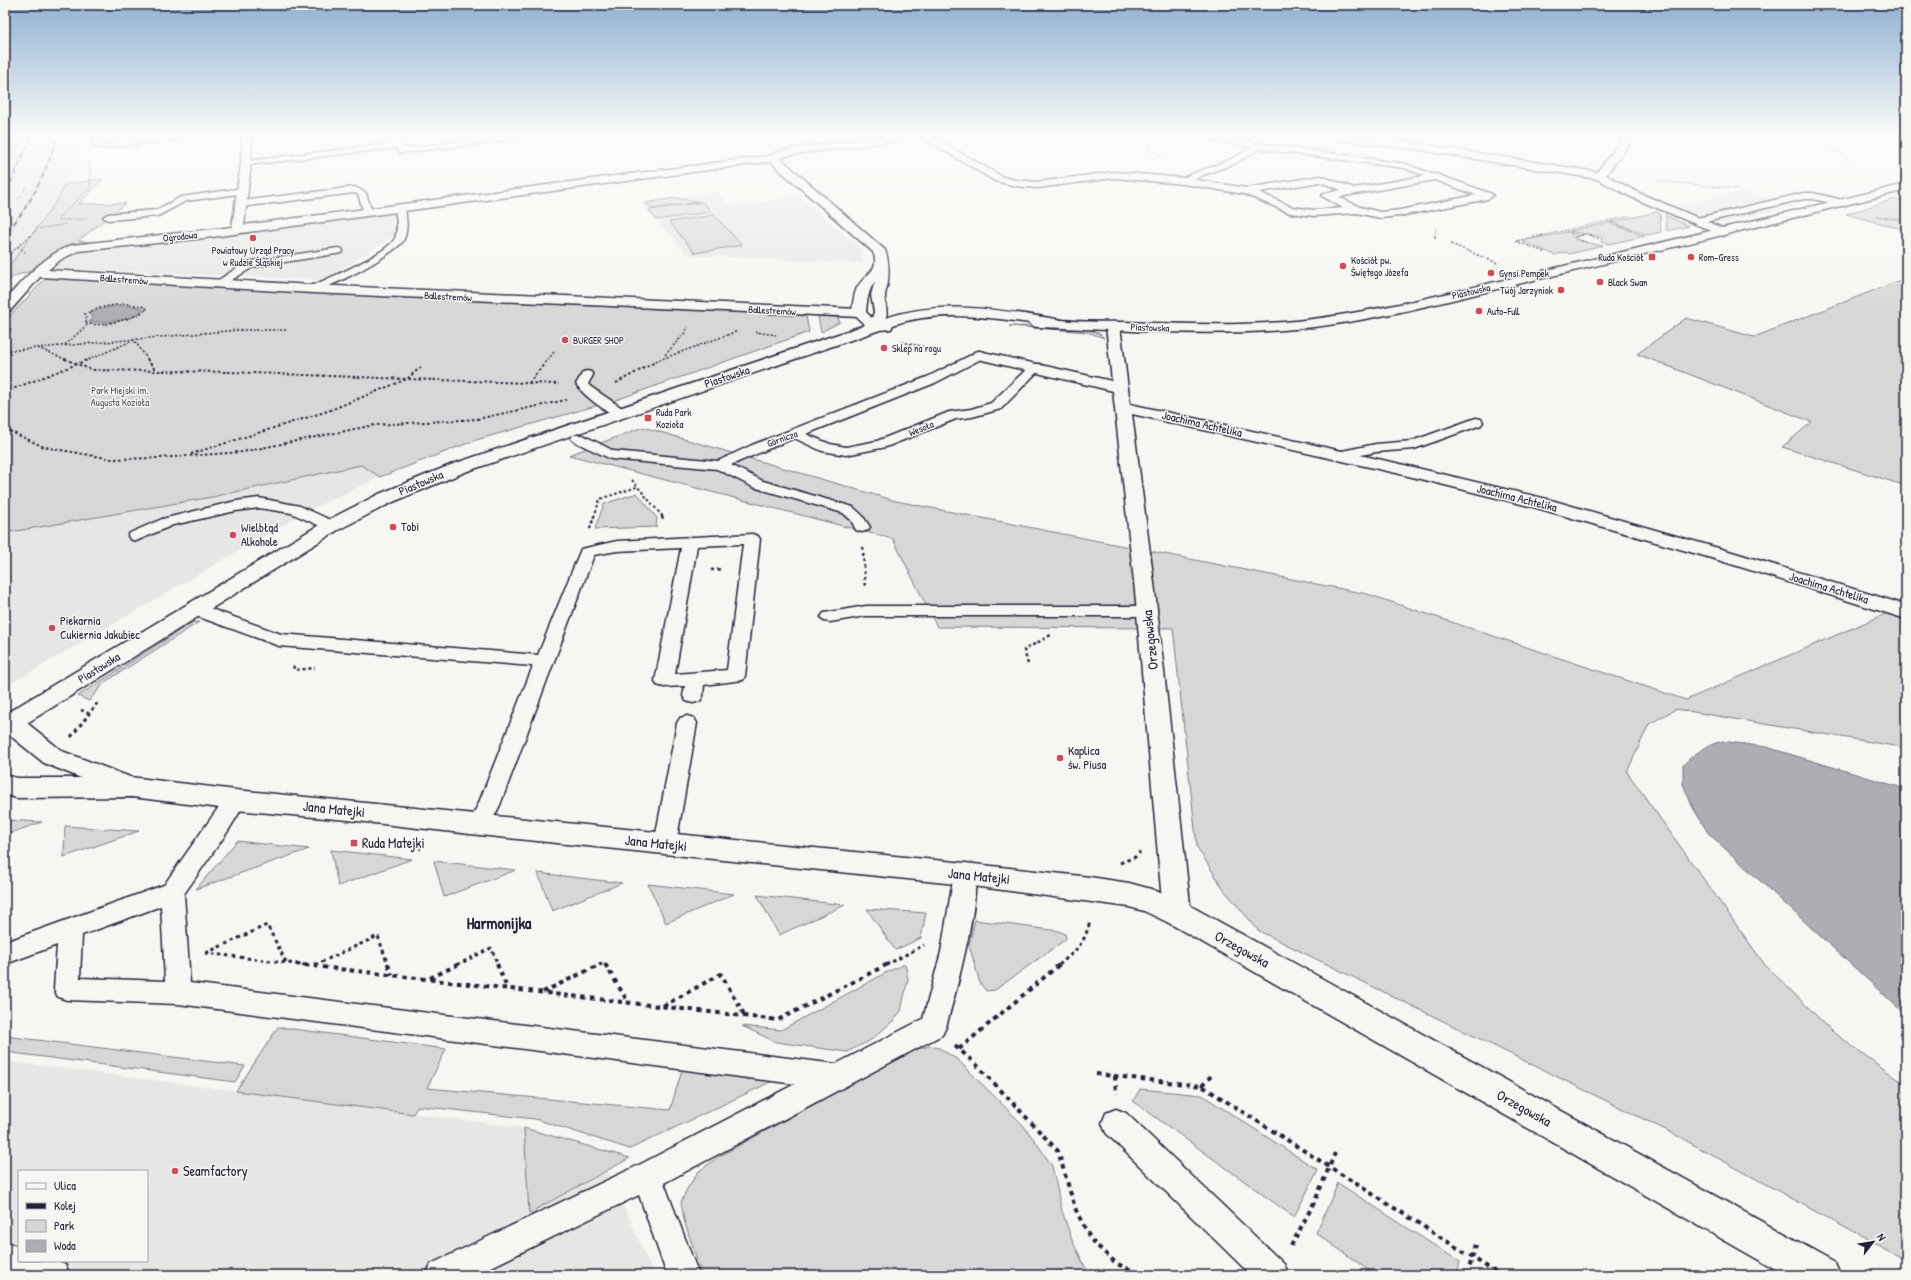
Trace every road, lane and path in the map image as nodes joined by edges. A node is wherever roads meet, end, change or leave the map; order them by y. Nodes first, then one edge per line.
1 (81, 197) edge
2 (201, 197) edge
3 (242, 197) edge
4 (300, 197) edge
5 (363, 197) edge
6 (484, 197) edge
7 (817, 197) edge
8 (1261, 197) edge
9 (1329, 197) edge
10 (1484, 197) edge
11 (1639, 197) edge
12 (1801, 197) edge
13 (1816, 197) edge
14 (1868, 197) edge
15 (1844, 203) junction
16 (241, 204) junction
17 (400, 208) junction
18 (1357, 210) junction
19 (367, 212) junction
20 (1635, 215) dead end
21 (108, 217) joint
22 (1607, 221) junction
23 (1696, 221) junction
24 (66, 224) dead end
25 (238, 229) junction
26 (1565, 230) junction
27 (1634, 231) dead end
28 (1723, 232) junction
29 (1577, 234) junction
30 (1588, 242) dead end
31 (1598, 242) dead end
32 (1451, 244) dead end
33 (18, 246) junction
34 (338, 251) dead end
35 (26, 252) dead end
36 (1544, 252) dead end
37 (5, 258) edge
38 (1498, 263) dead end
39 (881, 268) junction
40 (37, 274) junction
41 (216, 285) junction
42 (313, 289) junction
43 (5, 308) edge
44 (859, 313) junction
45 (88, 324) junction
46 (689, 324) dead end
47 (877, 326) junction
48 (1113, 326) junction
49 (288, 330) dead end
50 (741, 330) dead end
51 (748, 331) dead end
52 (778, 336) dead end
53 (134, 340) junction
54 (897, 340) dead end
55 (64, 346) junction
56 (38, 348) junction
57 (5, 351) edge
58 (554, 352) dead end
59 (979, 355) junction
60 (664, 357) junction
61 (76, 365) junction
62 (421, 367) dead end
63 (1036, 367) junction
64 (156, 371) junction
65 (407, 378) junction
66 (584, 380) joint
67 (529, 384) junction
68 (1121, 386) junction
69 (5, 392) edge
70 (591, 394) junction
71 (1122, 408) junction
72 (620, 413) junction
73 (1476, 422) dead end
74 (5, 429) edge
75 (795, 434) junction
76 (578, 438) dead end
77 (611, 455) junction
78 (1342, 455) junction
79 (184, 456) junction
80 (720, 465) junction
81 (638, 487) junction
82 (331, 526) junction
83 (862, 527) joint
84 (136, 536) dead end
85 (690, 542) junction
86 (659, 545) junction
87 (587, 552) junction
88 (749, 568) junction
89 (685, 571) junction
90 (194, 609) junction
91 (1147, 611) junction
92 (866, 612) junction
93 (1906, 612) edge
94 (830, 617) dead end
95 (279, 640) junction
96 (544, 662) junction
97 (318, 668) dead end
98 (7, 723) edge
99 (687, 723) dead end
100 (5, 785) edge
101 (132, 787) junction
102 (236, 800) junction
103 (479, 825) junction
104 (665, 844) junction
105 (1144, 848) dead end
106 (1117, 864) dead end
107 (965, 874) junction
108 (172, 892) junction
109 (1177, 913) junction
110 (1090, 921) dead end
111 (70, 930) junction
112 (927, 943) dead end
113 (174, 949) junction
114 (5, 951) edge
115 (206, 953) junction
116 (286, 962) junction
117 (313, 966) junction
118 (392, 974) junction
119 (428, 979) junction
120 (507, 988) junction
121 (178, 993) junction
122 (542, 993) junction
123 (628, 1003) junction
124 (662, 1006) junction
125 (745, 1017) junction
126 (933, 1027) junction
127 (959, 1049) junction
128 (1096, 1074) dead end
129 (1211, 1076) dead end
130 (838, 1077) junction
131 (1202, 1086) junction
132 (1116, 1123) dead end
133 (1335, 1153) dead end
134 (1330, 1168) junction
135 (647, 1176) junction
136 (1304, 1224) dead end
137 (1477, 1242) dead end
138 (5, 1257) edge
139 (1472, 1257) junction
140 (18, 1262) edge
141 (19, 1262) edge
142 (54, 1275) edge
143 (442, 1275) edge
144 (683, 1275) edge
145 (1144, 1275) edge
146 (1272, 1275) edge
147 (1467, 1275) edge
148 (1500, 1275) edge
149 (1822, 1275) edge

1 - 21 path
2 - 21 lane
3 - 16 street
4 - 16 lane
5 - 19 lane
6 - 17 street, Ogrodowa
7 - 39 street
8 - 18 street
9 - 18 street
10 - 18 street
11 - 23 street
12 - 23 lane
13 - 15 lane
14 - 15 street, Piastowska
15 - 28 street, Piastowska
16 - 25 street
17 - 19 street, Ogrodowa
17 - 42 lane
19 - 25 street, Ogrodowa
20 - 22 path
22 - 26 path
22 - 27 path
23 - 28 street
24 - 33 path
25 - 40 street, Ogrodowa
26 - 29 path
26 - 36 path
28 - 48 street, Piastowska
29 - 30 path
29 - 31 path
32 - 38 path
33 - 35 path
33 - 37 path
34 - 41 lane
39 - 44 street
39 - 47 street
40 - 41 street, Ballestremów
40 - 43 street, Ogrodowa
41 - 42 street, Ballestremów
42 - 44 street, Ballestremów
44 - 47 street
45 - 45 path
45 - 55 path
46 - 60 path
47 - 48 street, Piastowska
47 - 72 street, Piastowska
48 - 68 street, Orzegowska
49 - 53 path
50 - 60 path
51 - 52 path
53 - 55 path
53 - 61 path
53 - 64 path
54 - 59 path
55 - 56 path
56 - 57 path
56 - 61 path
58 - 67 path
59 - 63 street
59 - 75 lane, Górnicza
60 - 70 path
61 - 64 path
61 - 69 path
62 - 65 path
63 - 68 street
63 - 75 lane, Wesoła
64 - 65 path
65 - 67 path
65 - 79 path
66 - 67 path
66 - 70 lane
68 - 71 street, Orzegowska
70 - 72 lane
70 - 79 path
71 - 78 street, Joachima Achtelika
71 - 91 street, Orzegowska
72 - 82 street, Piastowska
73 - 78 lane
74 - 79 path
75 - 80 lane, Górnicza
76 - 77 lane, Górnicza
77 - 80 lane, Górnicza
77 - 81 path
78 - 93 street, Joachima Achtelika
80 - 83 lane
81 - 86 path
81 - 87 path
82 - 84 lane
82 - 90 street, Piastowska
83 - 92 path
85 - 86 lane
85 - 88 lane
85 - 89 lane
86 - 87 lane
87 - 96 lane
88 - 89 path
88 - 89 lane
90 - 95 lane
90 - 98 street, Piastowska
91 - 92 lane
91 - 109 street, Orzegowska
92 - 94 lane
95 - 96 lane
95 - 97 path
96 - 103 lane
98 - 101 street, Jana Matejki
99 - 104 lane
100 - 101 street, Jana Matejki
101 - 102 street, Jana Matejki
102 - 103 street, Jana Matejki
102 - 108 lane
103 - 104 street, Jana Matejki
104 - 107 street, Jana Matejki
105 - 106 path
107 - 109 street, Jana Matejki
107 - 126 lane
108 - 111 lane
108 - 113 lane
109 - 149 street, Orzegowska
110 - 127 path
111 - 114 lane
111 - 121 lane
112 - 125 path
113 - 115 path
113 - 121 lane
115 - 116 path
115 - 116 path
116 - 117 path
117 - 118 path
117 - 118 path
118 - 119 path
119 - 120 path
119 - 120 path
120 - 122 path
121 - 130 lane
122 - 123 path
122 - 123 path
123 - 124 path
124 - 125 path
124 - 125 path
126 - 127 path
126 - 130 lane
127 - 145 path
128 - 131 path
129 - 131 path
130 - 135 lane
131 - 134 path
132 - 146 lane
133 - 134 path
134 - 136 path
134 - 139 path
135 - 143 lane
135 - 144 lane
137 - 139 path
138 - 140 lane
139 - 147 path
139 - 148 path
141 - 142 lane

